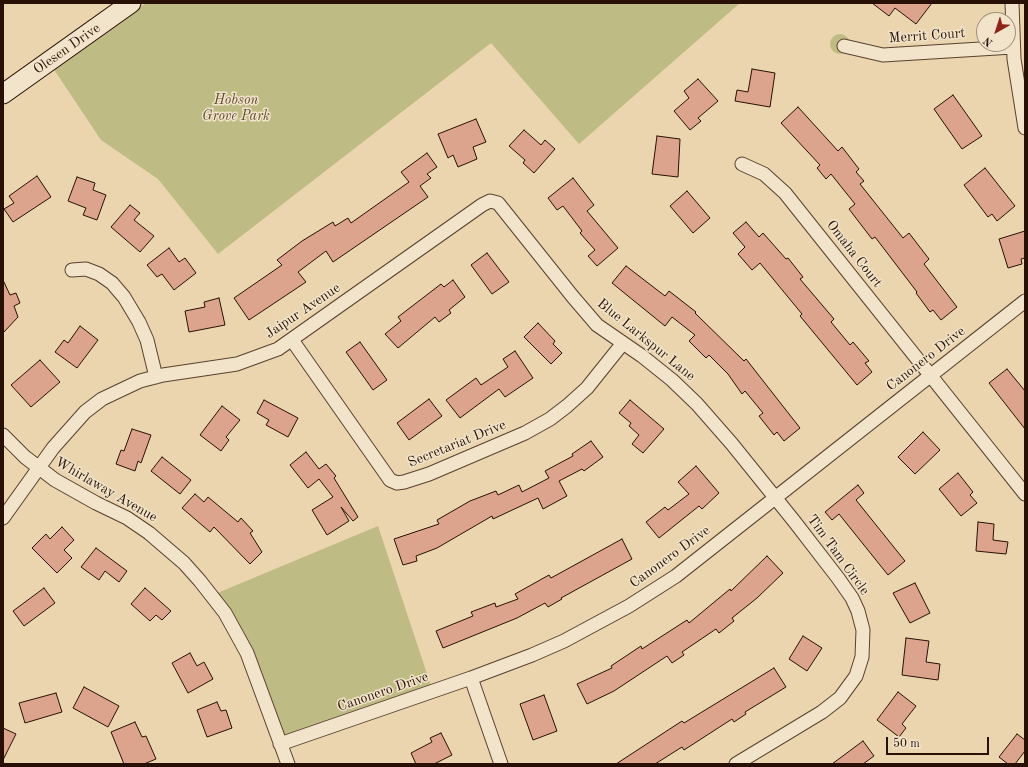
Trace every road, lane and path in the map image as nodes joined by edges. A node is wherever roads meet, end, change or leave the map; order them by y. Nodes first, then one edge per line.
1 (131, 3) edge
2 (844, 46) dead end
3 (976, 49) edge
4 (1014, 52) edge
5 (3, 94) edge
6 (1025, 128) edge
7 (742, 164) dead end
8 (498, 203) joint
9 (72, 270) dead end
10 (1025, 301) edge
11 (292, 340) junction
12 (623, 343) junction
13 (930, 376) junction
14 (156, 377) junction
15 (3, 435) edge
16 (39, 469) junction
17 (1025, 494) edge
18 (775, 499) junction
19 (3, 518) edge
20 (471, 678) junction
21 (280, 744) junction
22 (288, 764) edge
23 (501, 764) edge
24 (736, 764) edge

1 - 5 street, Olesen Drive
2 - 3 street, Merrit Court
4 - 6 street
7 - 13 street, Omaha Court
8 - 11 street, Jaipur Avenue
8 - 12 street, Blue Larkspur Lane
9 - 14 street
10 - 13 street, Canonero Drive
11 - 12 street, Secretariat Drive
11 - 14 street, Jaipur Avenue
12 - 18 street, Blue Larkspur Lane
13 - 17 street, Omaha Court
13 - 18 street, Canonero Drive
14 - 16 street, Jaipur Avenue
15 - 16 street, Whirlaway Avenue
16 - 19 street, Jaipur Avenue
16 - 21 street, Whirlaway Avenue
18 - 20 street, Canonero Drive
18 - 24 street, Tim Tam Circle
20 - 21 street, Canonero Drive
20 - 23 street
21 - 22 street, Whirlaway Avenue

